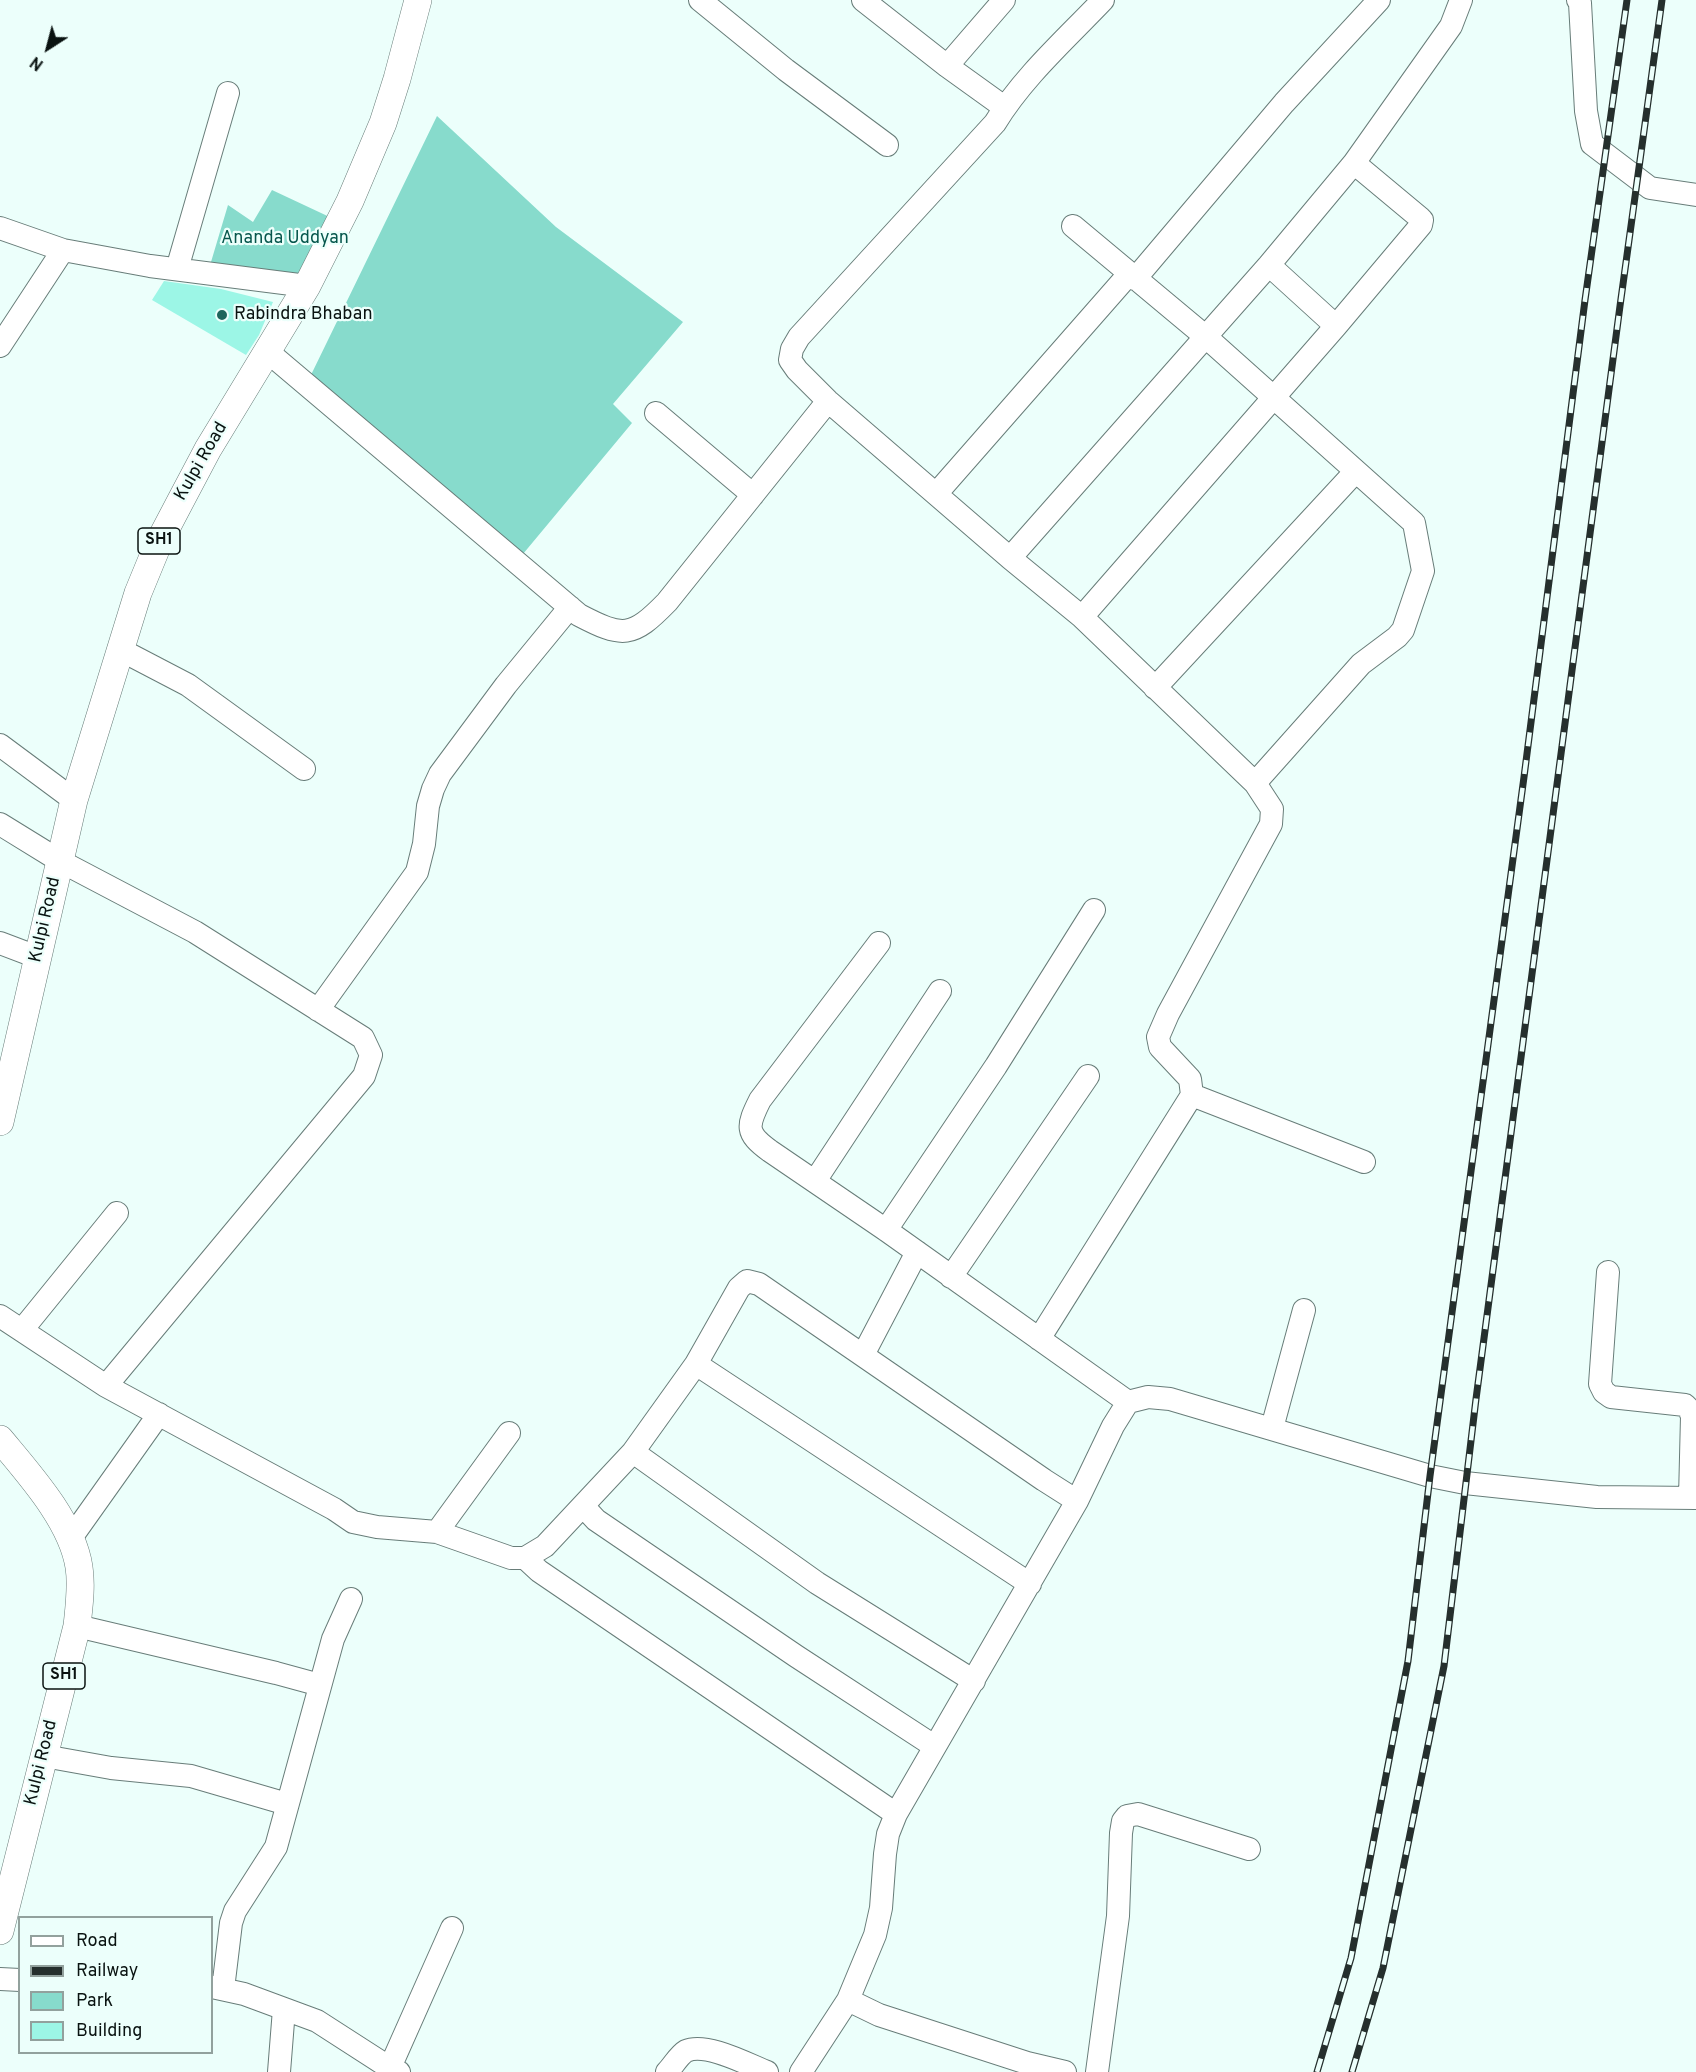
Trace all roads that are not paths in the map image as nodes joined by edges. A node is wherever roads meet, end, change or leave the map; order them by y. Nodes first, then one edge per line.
1 (418, 0) edge
2 (700, 0) edge
3 (863, 0) edge
4 (1004, 0) edge
5 (1103, 0) edge
6 (1379, 0) edge
7 (1461, 0) edge
8 (1578, 0) edge
9 (947, 66) junction
10 (228, 93) dead end
11 (1004, 107) junction
12 (886, 145) dead end
13 (1354, 163) junction
14 (1696, 195) edge
15 (1073, 226) dead end
16 (0, 228) edge
17 (63, 250) junction
18 (1269, 265) junction
19 (177, 269) junction
20 (1132, 277) junction
21 (307, 286) junction
22 (1336, 326) junction
23 (1206, 337) junction
24 (0, 346) edge
25 (268, 352) junction
26 (1274, 397) junction
27 (828, 401) junction
28 (656, 413) dead end
29 (1356, 471) junction
30 (936, 494) junction
31 (753, 495) junction
32 (1010, 558) junction
33 (570, 607) junction
34 (1082, 617) junction
35 (119, 650) junction
36 (1155, 688) junction
37 (0, 745) edge
38 (304, 769) dead end
39 (1255, 783) junction
40 (74, 800) junction
41 (0, 824) edge
42 (60, 861) junction
43 (1094, 910) dead end
44 (0, 943) edge
45 (879, 943) dead end
46 (38, 957) junction
47 (940, 991) dead end
48 (318, 1010) junction
49 (6, 1063) edge
50 (1088, 1076) dead end
51 (1192, 1095) junction
52 (0, 1122) edge
53 (1364, 1162) dead end
54 (815, 1180) junction
55 (117, 1213) dead end
56 (886, 1230) junction
57 (917, 1252) junction
58 (1608, 1272) dead end
59 (951, 1277) junction
60 (1304, 1310) dead end
61 (0, 1316) edge
62 (22, 1330) junction
63 (1039, 1338) junction
64 (863, 1355) junction
65 (696, 1364) junction
66 (106, 1386) junction
67 (1128, 1402) junction
68 (159, 1414) junction
69 (1272, 1428) junction
70 (509, 1433) dead end
71 (0, 1439) edge
72 (633, 1452) junction
73 (0, 1458) edge
74 (25, 1469) junction
75 (1693, 1498) edge
76 (1077, 1501) junction
77 (583, 1506) junction
78 (437, 1532) junction
79 (71, 1538) junction
80 (525, 1558) junction
81 (1030, 1584) junction
82 (351, 1599) dead end
83 (77, 1626) junction
84 (974, 1681) junction
85 (320, 1685) junction
86 (934, 1746) junction
87 (44, 1756) junction
88 (287, 1804) junction
89 (896, 1814) junction
90 (1249, 1849) dead end
91 (452, 1928) dead end
92 (0, 1931) edge
93 (0, 1979) edge
94 (18, 1980) edge
95 (217, 1988) edge
96 (848, 2000) junction
97 (284, 2009) junction
98 (392, 2071) edge
99 (279, 2072) edge
100 (668, 2072) edge
101 (767, 2072) edge
102 (801, 2072) edge
103 (1065, 2072) edge
104 (1097, 2072) edge

1 - 21 main road, Kulpi Road / SH1
2 - 12 street
3 - 9 street
4 - 9 street
5 - 11 street
6 - 20 street
7 - 13 street
8 - 14 street
9 - 11 street
10 - 19 street
11 - 27 street
13 - 18 street
13 - 22 street
15 - 20 street
16 - 17 street
17 - 19 street
17 - 24 street
18 - 22 street
18 - 23 street
19 - 21 street
20 - 23 street
20 - 30 street
21 - 25 main road, Kulpi Road / SH1
22 - 26 street
23 - 26 street
23 - 32 street
25 - 33 street
25 - 35 main road, Kulpi Road / SH1
26 - 29 street
26 - 34 street
27 - 30 street
27 - 31 street
28 - 31 street
29 - 36 street
29 - 39 street
30 - 32 street
31 - 33 street
32 - 34 street
33 - 48 street
34 - 36 street
35 - 38 street
35 - 40 main road, Kulpi Road / SH1
36 - 39 street
37 - 40 street
39 - 51 street
40 - 42 main road, Kulpi Road / SH1
41 - 42 street
42 - 46 main road, Kulpi Road / SH1
42 - 48 street
43 - 56 street
44 - 46 street
45 - 54 street
46 - 49 main road, Kulpi Road / SH1
47 - 54 street
48 - 66 street
49 - 52 main road, Kulpi Road / SH1
50 - 59 street
51 - 53 street
51 - 63 street
54 - 56 street
55 - 62 street
56 - 57 street
57 - 59 street
57 - 64 street
58 - 75 street
59 - 63 street
60 - 69 street
61 - 62 street
62 - 66 street
63 - 67 street
64 - 65 street
64 - 76 street
65 - 72 street
65 - 81 street
66 - 68 street
67 - 69 street
67 - 76 street
68 - 78 street
68 - 79 street
69 - 75 street
70 - 78 street
71 - 74 main road, Kulpi Road / SH1
72 - 77 street
72 - 84 street
73 - 74 street
74 - 79 main road, Kulpi Road / SH1
76 - 81 street
77 - 80 street
77 - 86 street
78 - 80 street
79 - 83 main road, Kulpi Road / SH1
80 - 89 street
81 - 84 street
82 - 85 street
83 - 85 street
83 - 87 main road, Kulpi Road / SH1
84 - 86 street
85 - 88 street
86 - 89 street
87 - 88 street
87 - 92 main road, Kulpi Road / SH1
88 - 95 street
89 - 96 street
90 - 104 street
91 - 98 street
93 - 94 street
95 - 97 street
96 - 102 street
96 - 103 street
97 - 98 street
97 - 99 street
100 - 101 street

